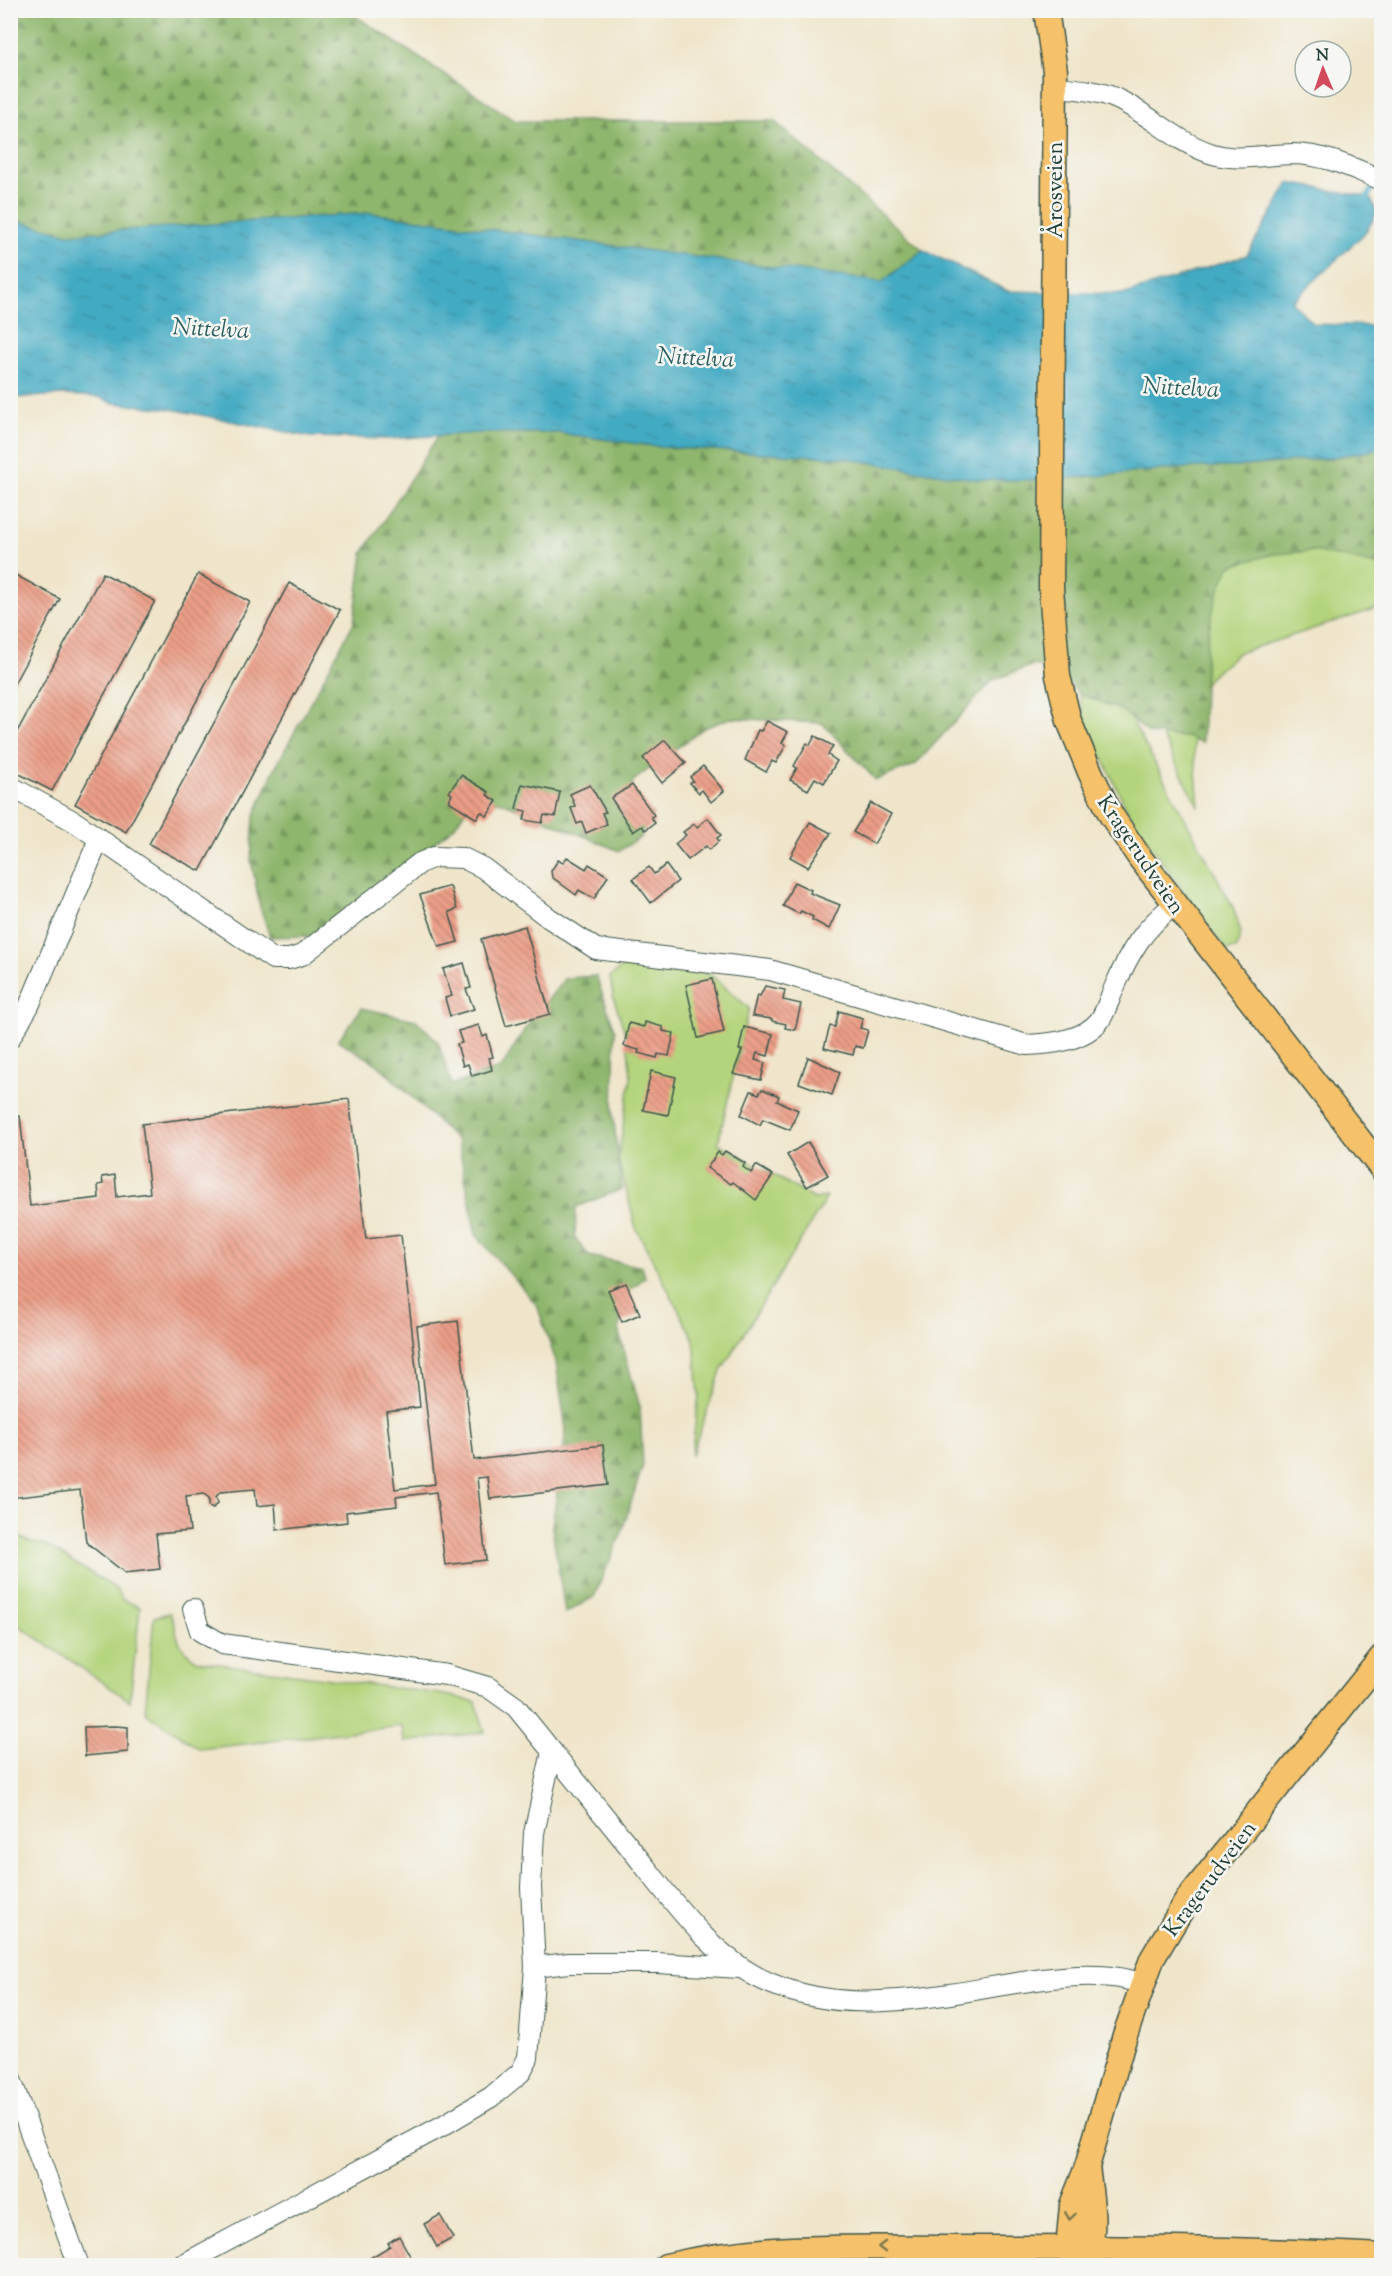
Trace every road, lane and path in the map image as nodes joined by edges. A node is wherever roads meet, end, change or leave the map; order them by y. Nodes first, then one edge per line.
1 (1046, 10) edge
2 (1054, 87) junction
3 (1376, 178) edge
4 (1052, 371) joint
5 (10, 786) edge
6 (99, 839) junction
7 (1174, 905) junction
8 (10, 1038) edge
9 (1382, 1169) edge
10 (193, 1609) dead end
11 (1382, 1658) edge
12 (552, 1752) junction
13 (535, 1967) junction
14 (740, 1968) junction
15 (1142, 1984) junction
16 (10, 2078) edge
17 (1080, 2257) edge
18 (79, 2265) edge
19 (180, 2265) edge
20 (666, 2265) edge
21 (1290, 2265) edge

1 - 2 main road, Årosveien
2 - 3 street
2 - 4 main road, Årosveien
4 - 7 main road, Kragerudveien
5 - 6 street
6 - 7 street
6 - 8 street
7 - 9 main road, Kragerudveien
10 - 12 street
11 - 15 main road, Kragerudveien
12 - 13 street
12 - 14 street
13 - 14 street
13 - 19 street
14 - 15 street
15 - 17 main road, Kragerudveien
16 - 18 street
17 -> 20 main road
17 - 21 main road

